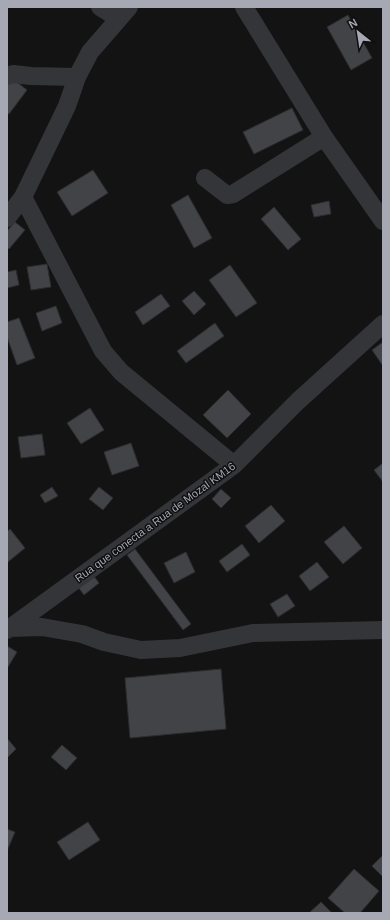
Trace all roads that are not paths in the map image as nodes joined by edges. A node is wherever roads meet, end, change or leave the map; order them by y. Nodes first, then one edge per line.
1 (100, 7) edge
2 (244, 7) edge
3 (123, 13) edge
4 (7, 76) edge
5 (77, 77) junction
6 (324, 137) junction
7 (205, 178) dead end
8 (23, 197) junction
9 (7, 218) edge
10 (383, 221) edge
11 (383, 324) edge
12 (234, 465) junction
13 (8, 628) edge
14 (383, 630) edge

1 - 3 street
2 - 6 street
3 - 5 street
4 - 5 street
5 - 8 street
6 - 7 street
6 - 10 street
8 - 9 street
8 - 12 street
11 - 12 street, Rua que conecta a Rua de Mozal KM16
12 - 13 street, Rua que conecta a Rua de Mozal KM16
13 - 14 street

